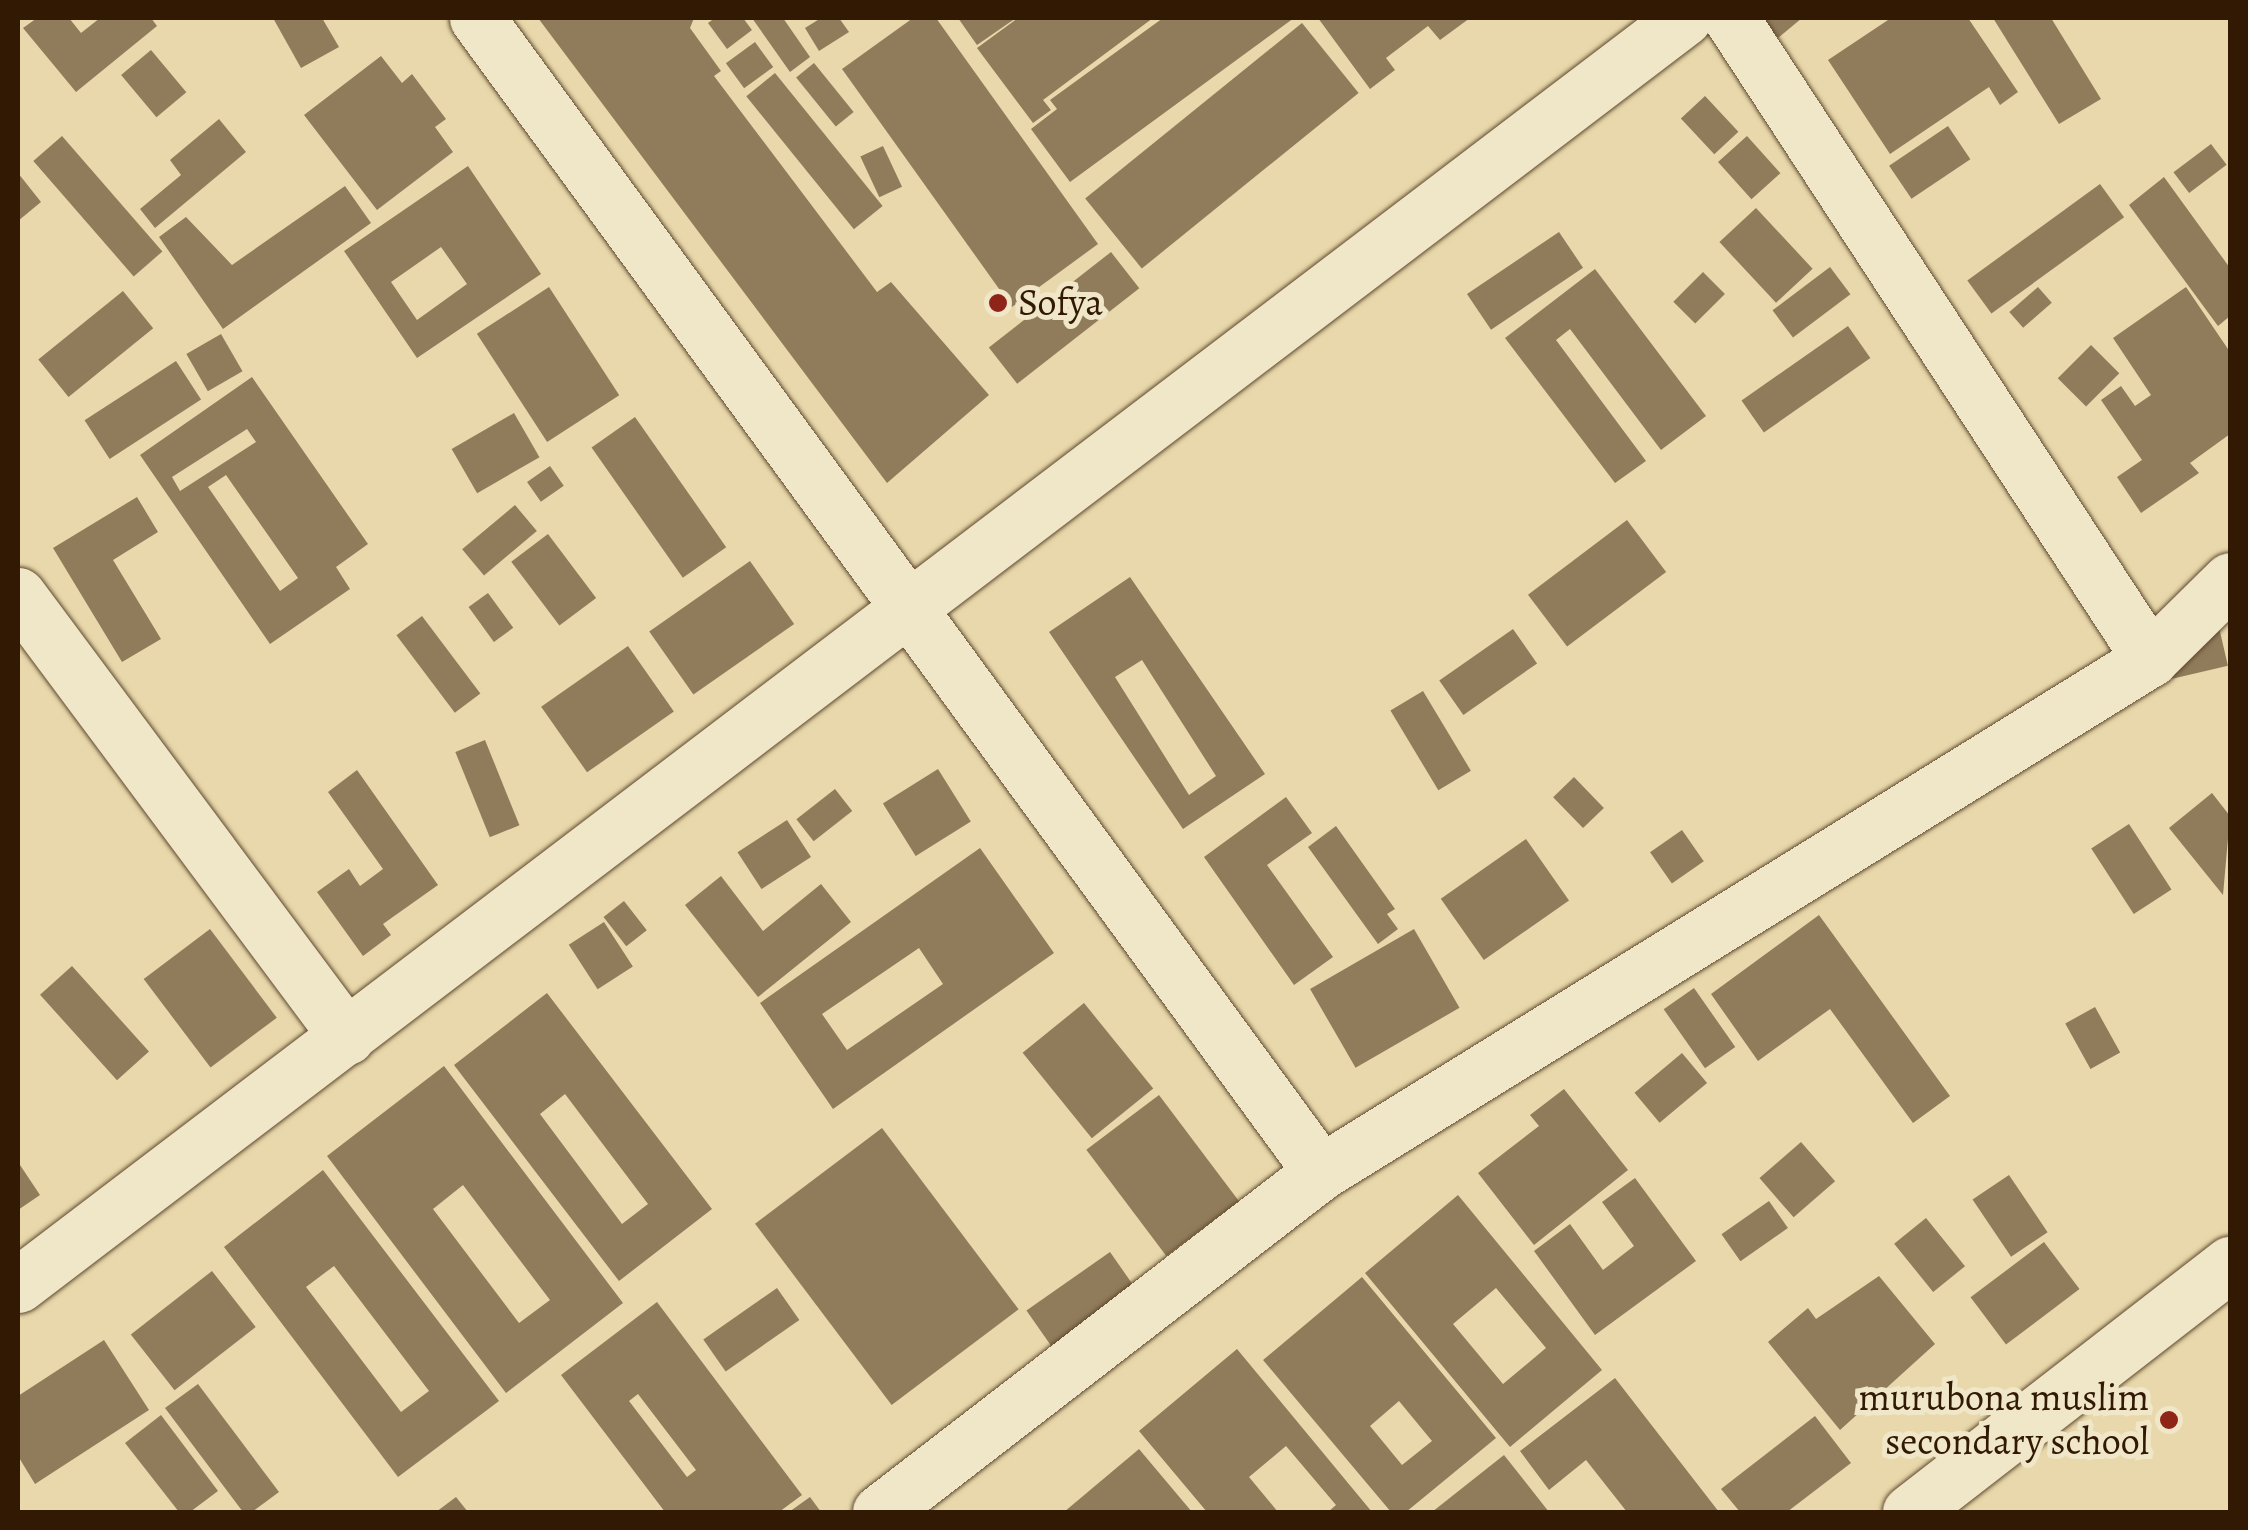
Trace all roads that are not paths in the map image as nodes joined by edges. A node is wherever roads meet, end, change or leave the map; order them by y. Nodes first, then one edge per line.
1 (476, 18) edge
2 (1684, 18) edge
3 (1731, 18) edge
4 (2230, 580) edge
5 (18, 595) edge
6 (911, 612) junction
7 (2150, 658) junction
8 (347, 1037) junction
9 (1320, 1172) junction
10 (2230, 1264) edge
11 (18, 1285) edge
12 (880, 1512) edge
13 (1910, 1512) edge

1 - 6 street
2 - 6 street
3 - 7 street
4 - 7 street
5 - 8 street
6 - 8 street
6 - 9 street
7 - 9 street
8 - 11 street
9 - 12 street
10 - 13 street

